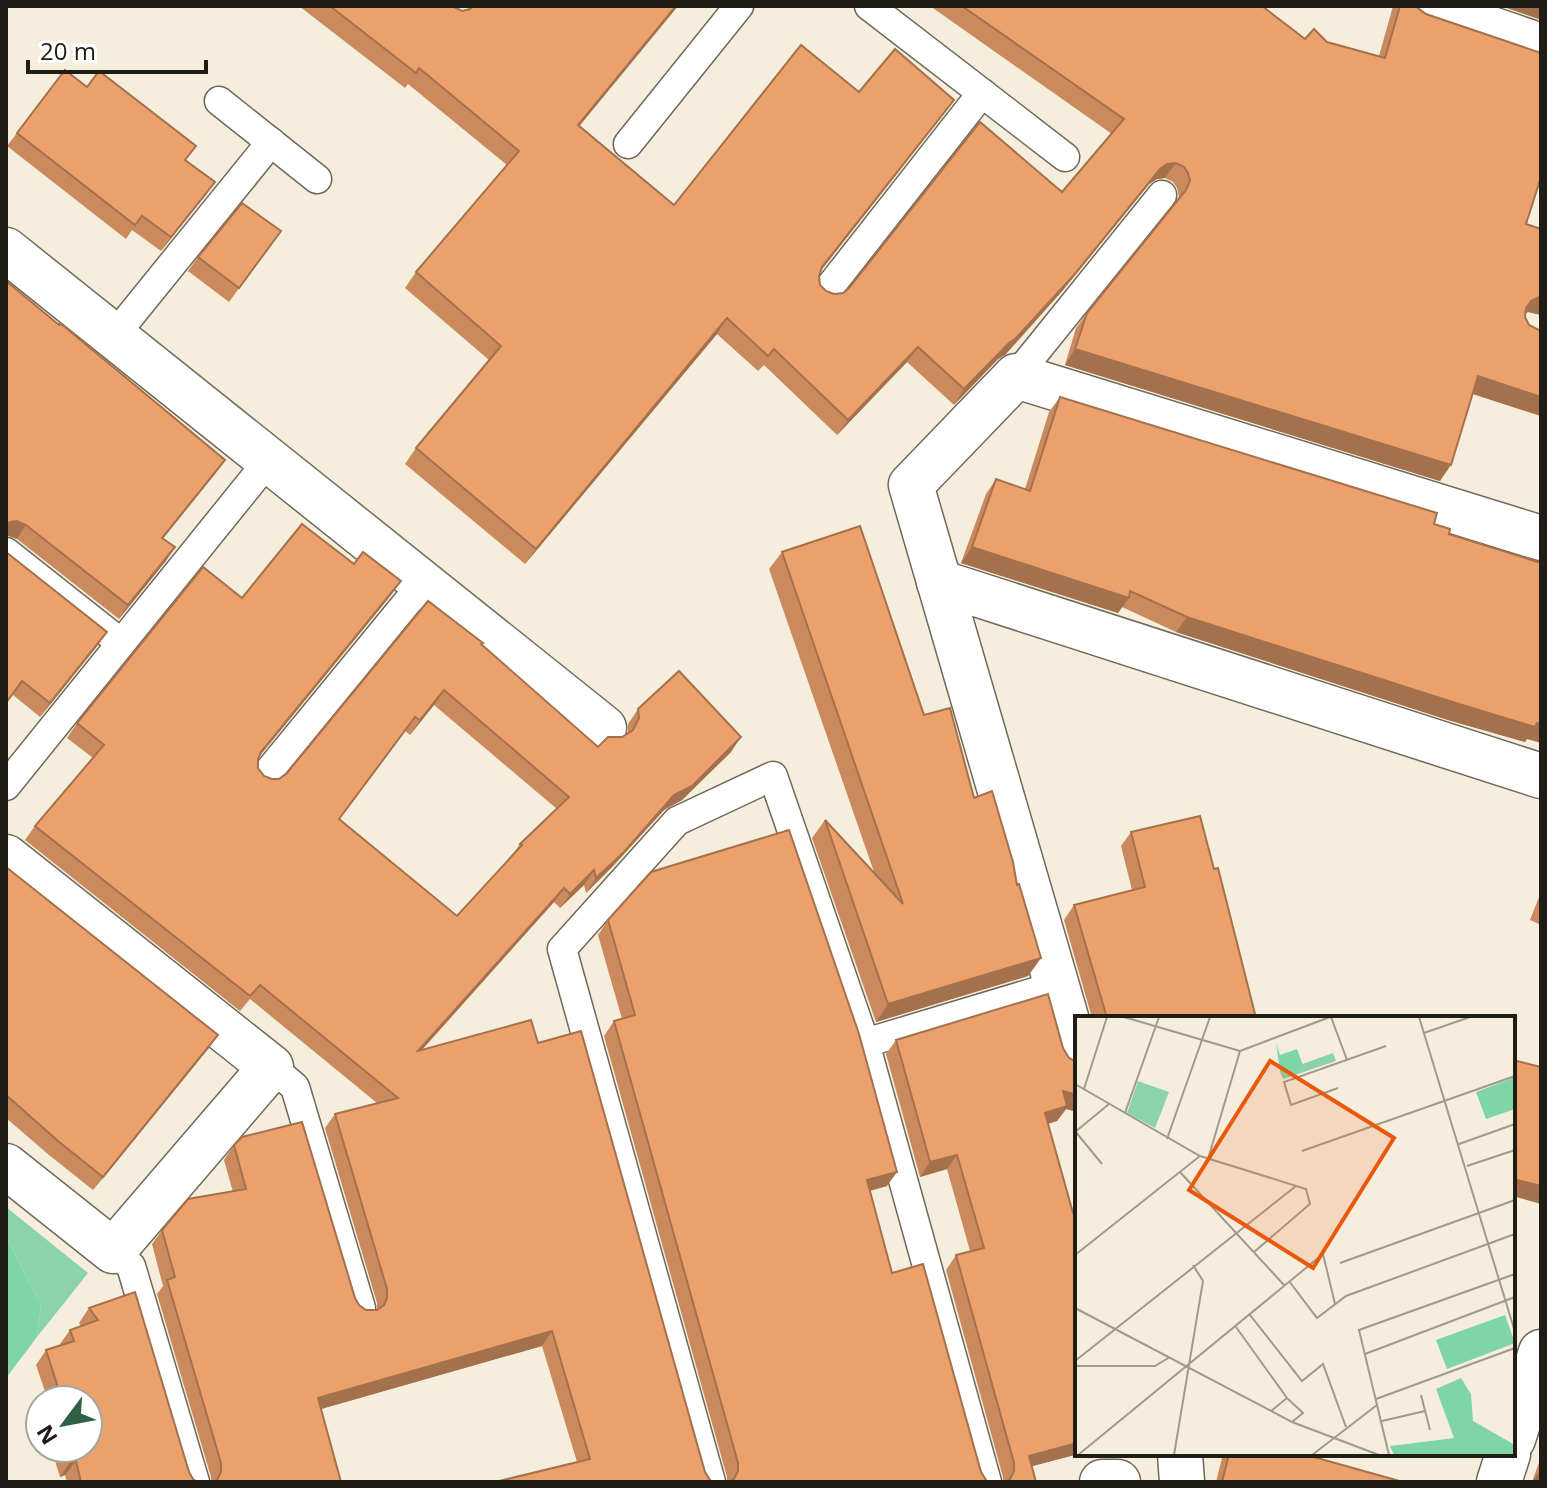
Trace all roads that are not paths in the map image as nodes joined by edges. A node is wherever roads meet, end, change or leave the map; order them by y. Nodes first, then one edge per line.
1 (739, 6) edge
2 (869, 6) edge
3 (1424, 6) edge
4 (1541, 46) edge
5 (982, 93) junction
6 (219, 101) dead end
7 (271, 142) junction
8 (628, 144) dead end
9 (1065, 157) dead end
10 (317, 179) dead end
11 (1162, 195) edge
12 (6, 250) edge
13 (825, 293) edge
14 (114, 336) junction
15 (1016, 376) junction
16 (269, 460) junction
17 (1541, 538) edge
18 (6, 552) edge
19 (939, 582) junction
20 (423, 583) junction
21 (121, 643) junction
22 (604, 728) dead end
23 (1541, 776) edge
24 (264, 777) edge
25 (6, 786) edge
26 (6, 857) edge
27 (1058, 985) junction
28 (865, 1043) junction
29 (1075, 1048) edge
30 (271, 1067) junction
31 (6, 1166) edge
32 (113, 1251) junction
33 (361, 1308) edge
34 (1541, 1352) edge
35 (1515, 1433) edge
36 (1180, 1456) edge
37 (1507, 1456) edge
38 (195, 1482) edge
39 (711, 1482) edge
40 (987, 1482) edge
41 (1102, 1482) edge
42 (1118, 1482) edge
43 (1182, 1482) edge
44 (1499, 1482) edge

1 - 8 lane
2 - 5 lane
3 - 4 street
5 - 9 lane
5 - 13 lane
6 - 7 lane
7 - 10 lane
7 - 14 lane
11 - 15 lane
12 - 14 street
14 - 16 street
15 - 17 street
15 - 19 street
16 - 20 street
16 - 21 lane
18 - 21 lane
19 - 23 street
19 - 27 street
20 - 22 street
20 - 24 lane
21 - 25 lane
26 - 30 street
27 - 28 lane
27 - 29 street
28 - 39 lane
28 - 40 lane
30 - 32 street
30 - 33 lane
31 - 32 street
32 - 38 lane
34 - 35 street
36 - 43 street
37 - 44 street
41 - 42 street

